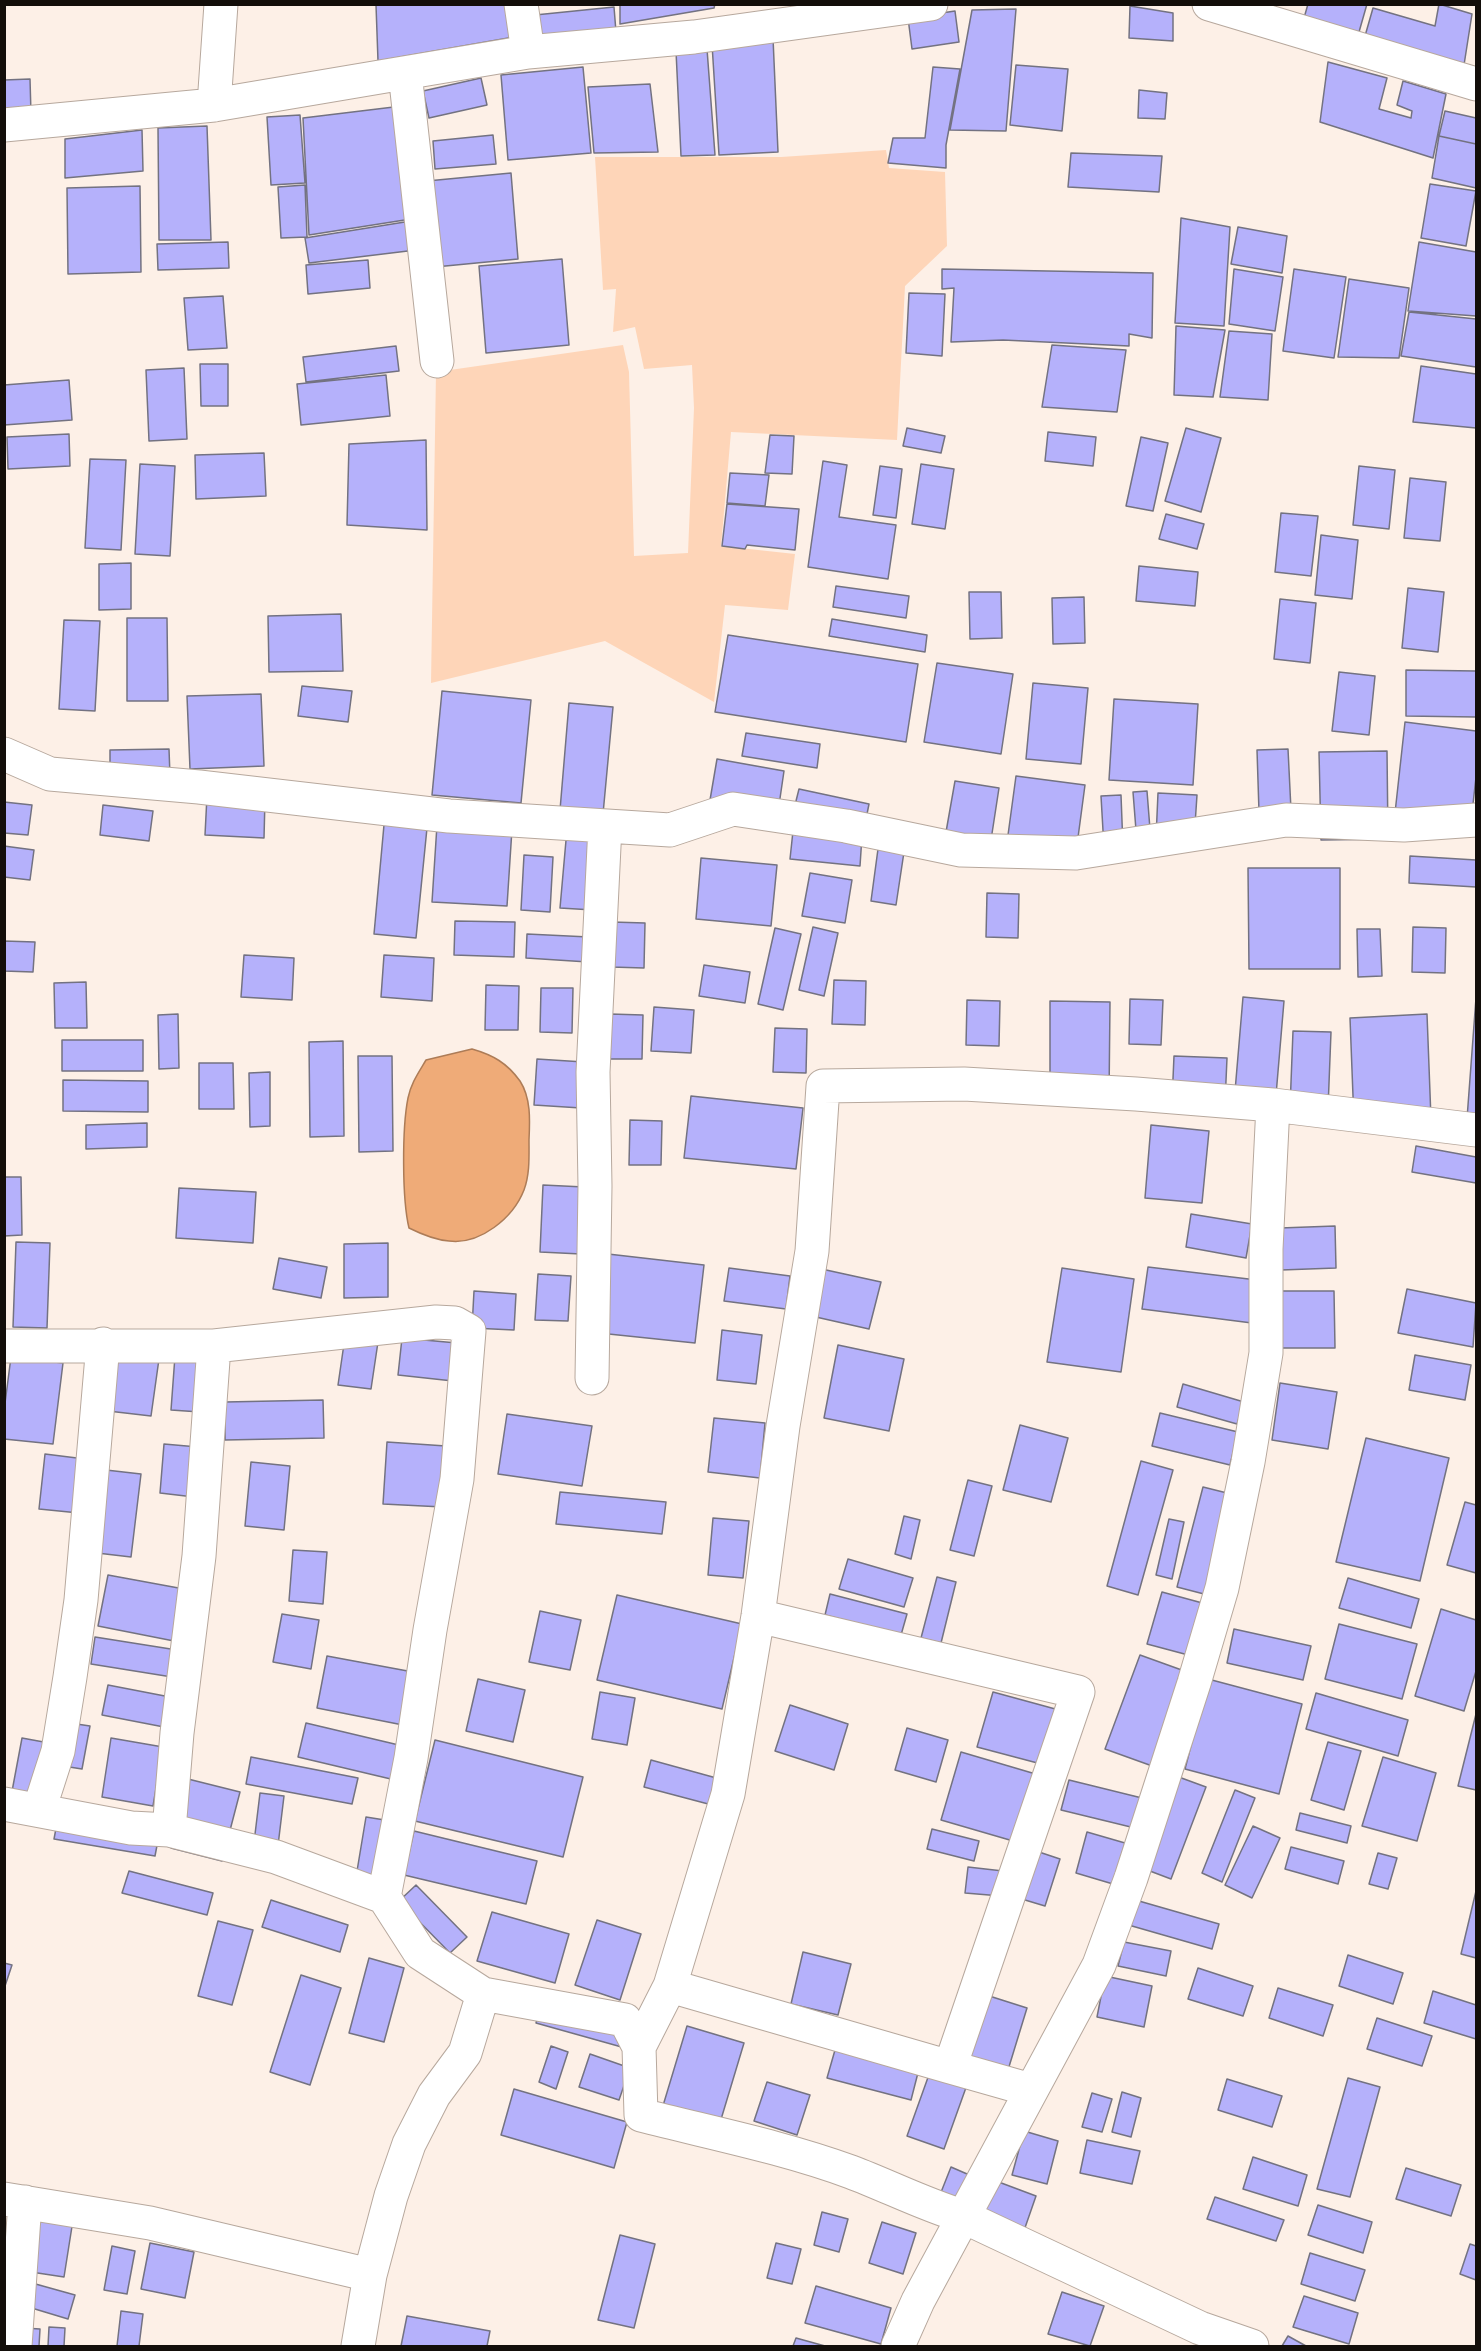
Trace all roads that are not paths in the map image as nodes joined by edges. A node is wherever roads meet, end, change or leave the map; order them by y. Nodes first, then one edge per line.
1 (221, 4) edge
2 (521, 4) edge
3 (932, 4) edge
4 (1209, 4) edge
5 (1248, 9) edge
6 (528, 52) junction
7 (405, 73) junction
8 (1476, 84) edge
9 (214, 105) junction
10 (4, 125) edge
11 (436, 361) dead end
12 (4, 754) edge
13 (1476, 816) edge
14 (606, 826) junction
15 (1273, 1105) junction
16 (1476, 1130) edge
17 (103, 1344) junction
18 (214, 1346) junction
19 (4, 1347) edge
20 (592, 1378) dead end
21 (758, 1616) junction
22 (4, 1804) edge
23 (39, 1809) junction
24 (169, 1830) junction
25 (384, 1897) junction
26 (670, 1986) junction
27 (483, 1994) junction
28 (639, 2047) junction
29 (950, 2067) junction
30 (1031, 2090) junction
31 (15, 2200) edge
32 (962, 2216) junction
33 (370, 2276) junction
34 (1198, 2337) edge
35 (15, 2346) edge
36 (358, 2346) edge
37 (898, 2346) edge
38 (1252, 2346) edge

1 - 9 street
2 - 6 street
3 - 6 street
4 - 5 street
5 - 8 street
6 - 7 street
7 - 9 street
7 - 11 street
9 - 10 street
12 - 14 street
13 - 14 street
14 - 20 street
15 - 16 street
15 - 21 street
15 - 30 street
17 - 18 street
17 - 19 street
17 - 23 street
18 - 24 street
18 - 25 street
21 - 26 street
21 - 29 street
22 - 23 street
23 - 24 street
24 - 25 street
25 - 27 street
26 - 28 street
26 - 29 street
27 - 28 street
27 - 33 street
28 - 32 street
29 - 30 street
30 - 32 street
31 - 33 street
31 - 35 street
32 - 34 street
32 - 37 street
33 - 36 street
34 - 38 street

